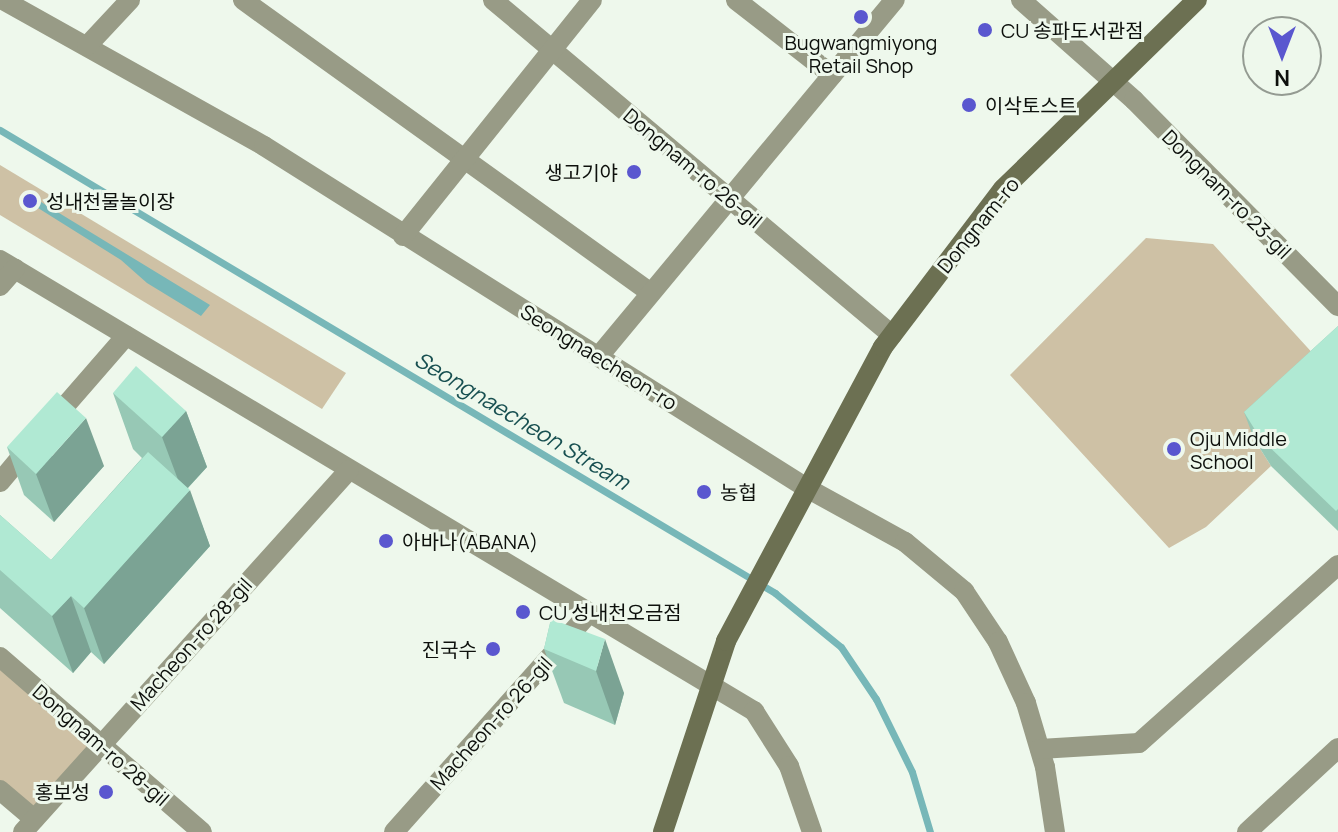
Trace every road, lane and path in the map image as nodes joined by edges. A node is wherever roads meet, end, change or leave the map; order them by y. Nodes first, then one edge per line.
1 (3, 0) edge
2 (130, 0) edge
3 (243, 0) edge
4 (493, 0) edge
5 (592, 0) edge
6 (736, 0) edge
7 (895, 0) edge
8 (1021, 0) edge
9 (1197, 0) edge
10 (87, 46) junction
11 (552, 51) junction
12 (832, 75) junction
13 (1115, 82) junction
14 (465, 158) junction
15 (730, 198) junction
16 (403, 236) junction
17 (8, 264) edge
18 (0, 286) edge
19 (651, 293) junction
20 (1338, 306) edge
21 (892, 335) junction
22 (126, 336) junction
23 (599, 356) junction
24 (349, 470) junction
25 (0, 482) edge
26 (805, 487) junction
27 (1338, 565) edge
28 (588, 614) junction
29 (0, 657) edge
30 (710, 688) junction
31 (100, 745) junction
32 (1338, 748) edge
33 (1040, 749) junction
34 (0, 790) edge
35 (28, 826) edge
36 (202, 832) edge
37 (394, 832) edge
38 (663, 832) edge
39 (812, 832) edge
40 (1055, 832) edge
41 (1247, 832) edge

1 - 10 street, Seongnaecheon-ro
2 - 10 street
3 - 14 street
4 - 11 street, Dongnam-ro 26-gil
5 - 11 street
6 - 12 street
7 - 12 street
8 - 13 street, Dongnam-ro 23-gil
9 - 13 main road, Dongnam-ro
10 - 16 street, Seongnaecheon-ro
11 - 14 street
11 - 15 street, Dongnam-ro 26-gil
12 - 15 street
13 - 20 street, Dongnam-ro 23-gil
13 - 21 main road, Dongnam-ro
14 - 16 street
14 - 19 street
15 - 19 street
15 - 21 street, Dongnam-ro 26-gil
16 - 23 street, Seongnaecheon-ro
17 - 18 street
17 - 22 street
19 - 23 street
21 - 26 main road, Dongnam-ro
22 - 24 street
22 - 25 street
23 - 26 street, Seongnaecheon-ro
24 - 28 street
24 - 31 street, Macheon-ro 28-gil
26 - 30 main road, Dongnam-ro
26 - 33 street, Seongnaecheon-ro
27 - 33 street
28 - 30 street
28 - 37 street, Macheon-ro 26-gil
29 - 31 street, Dongnam-ro 28-gil
30 - 38 main road
30 - 39 street
31 - 35 street, Macheon-ro 28-gil
31 - 36 street, Dongnam-ro 28-gil
32 - 41 street
33 - 40 street, Seongnaecheon-ro
34 - 35 street, Macheon-ro 28-gil

